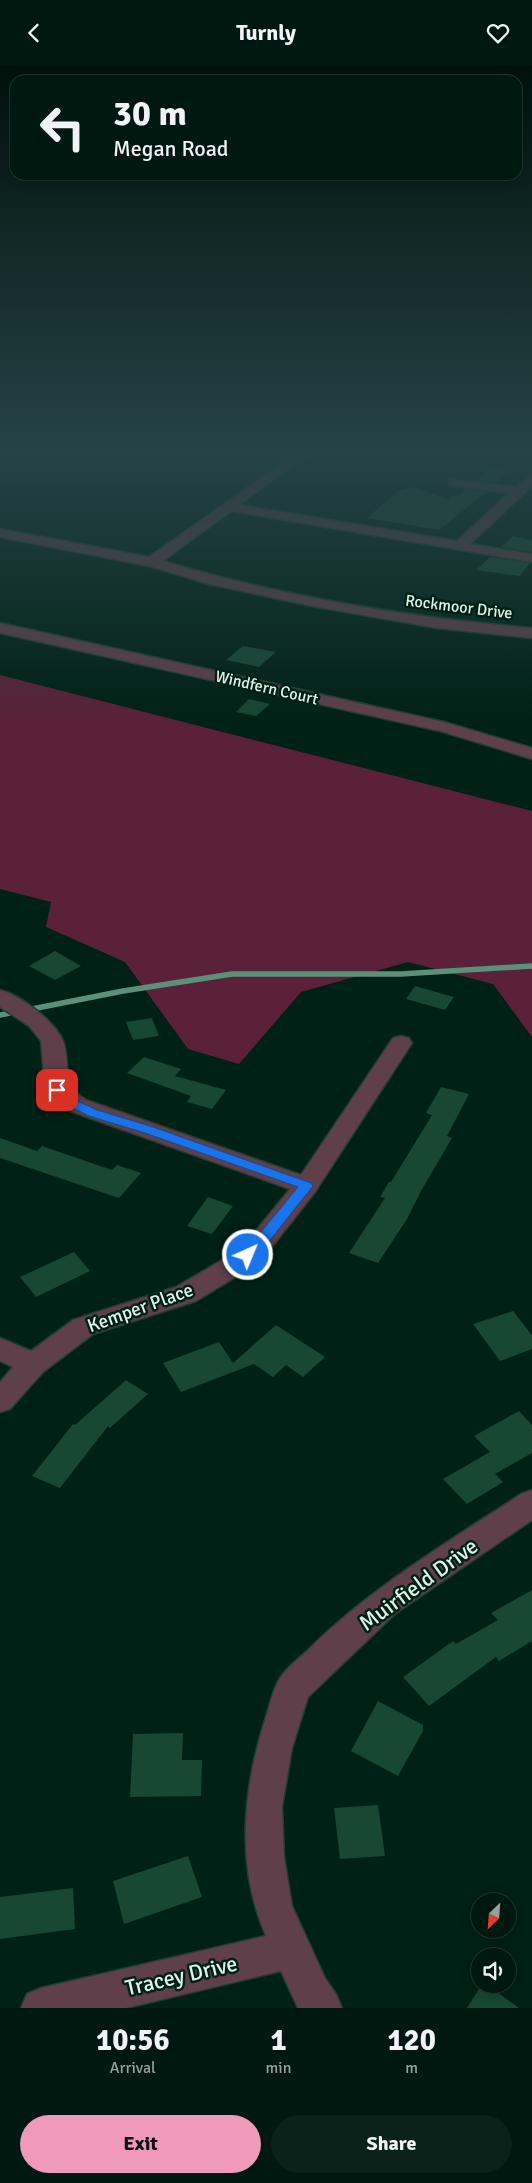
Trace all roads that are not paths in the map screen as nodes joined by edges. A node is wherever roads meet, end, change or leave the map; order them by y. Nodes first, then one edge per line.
1 (51, 543) edge
2 (179, 543) edge
3 (434, 543) edge
4 (464, 543) edge
5 (459, 547) junction
6 (532, 558) edge
7 (152, 562) junction
8 (0, 628) edge
9 (532, 633) edge
10 (532, 754) edge
11 (0, 997) edge
12 (401, 1043) dead end
13 (306, 1186) junction
14 (0, 1349) edge
15 (33, 1364) junction
16 (0, 1401) edge
17 (532, 1503) edge
18 (292, 1949) junction
19 (41, 2008) edge
20 (322, 2008) edge

1 - 7 street, Rockmoor Drive
2 - 7 street
3 - 5 street
4 - 5 street
5 - 6 street
7 - 9 street, Rockmoor Drive
8 - 10 street, Windfern Court
11 - 13 street
12 - 13 street, Kemper Place
13 - 15 street, Kemper Place
14 - 15 street
15 - 16 street, Kemper Place
17 - 18 street, Muirfield Drive
18 - 19 street, Tracey Drive
18 - 20 street, Muirfield Drive

